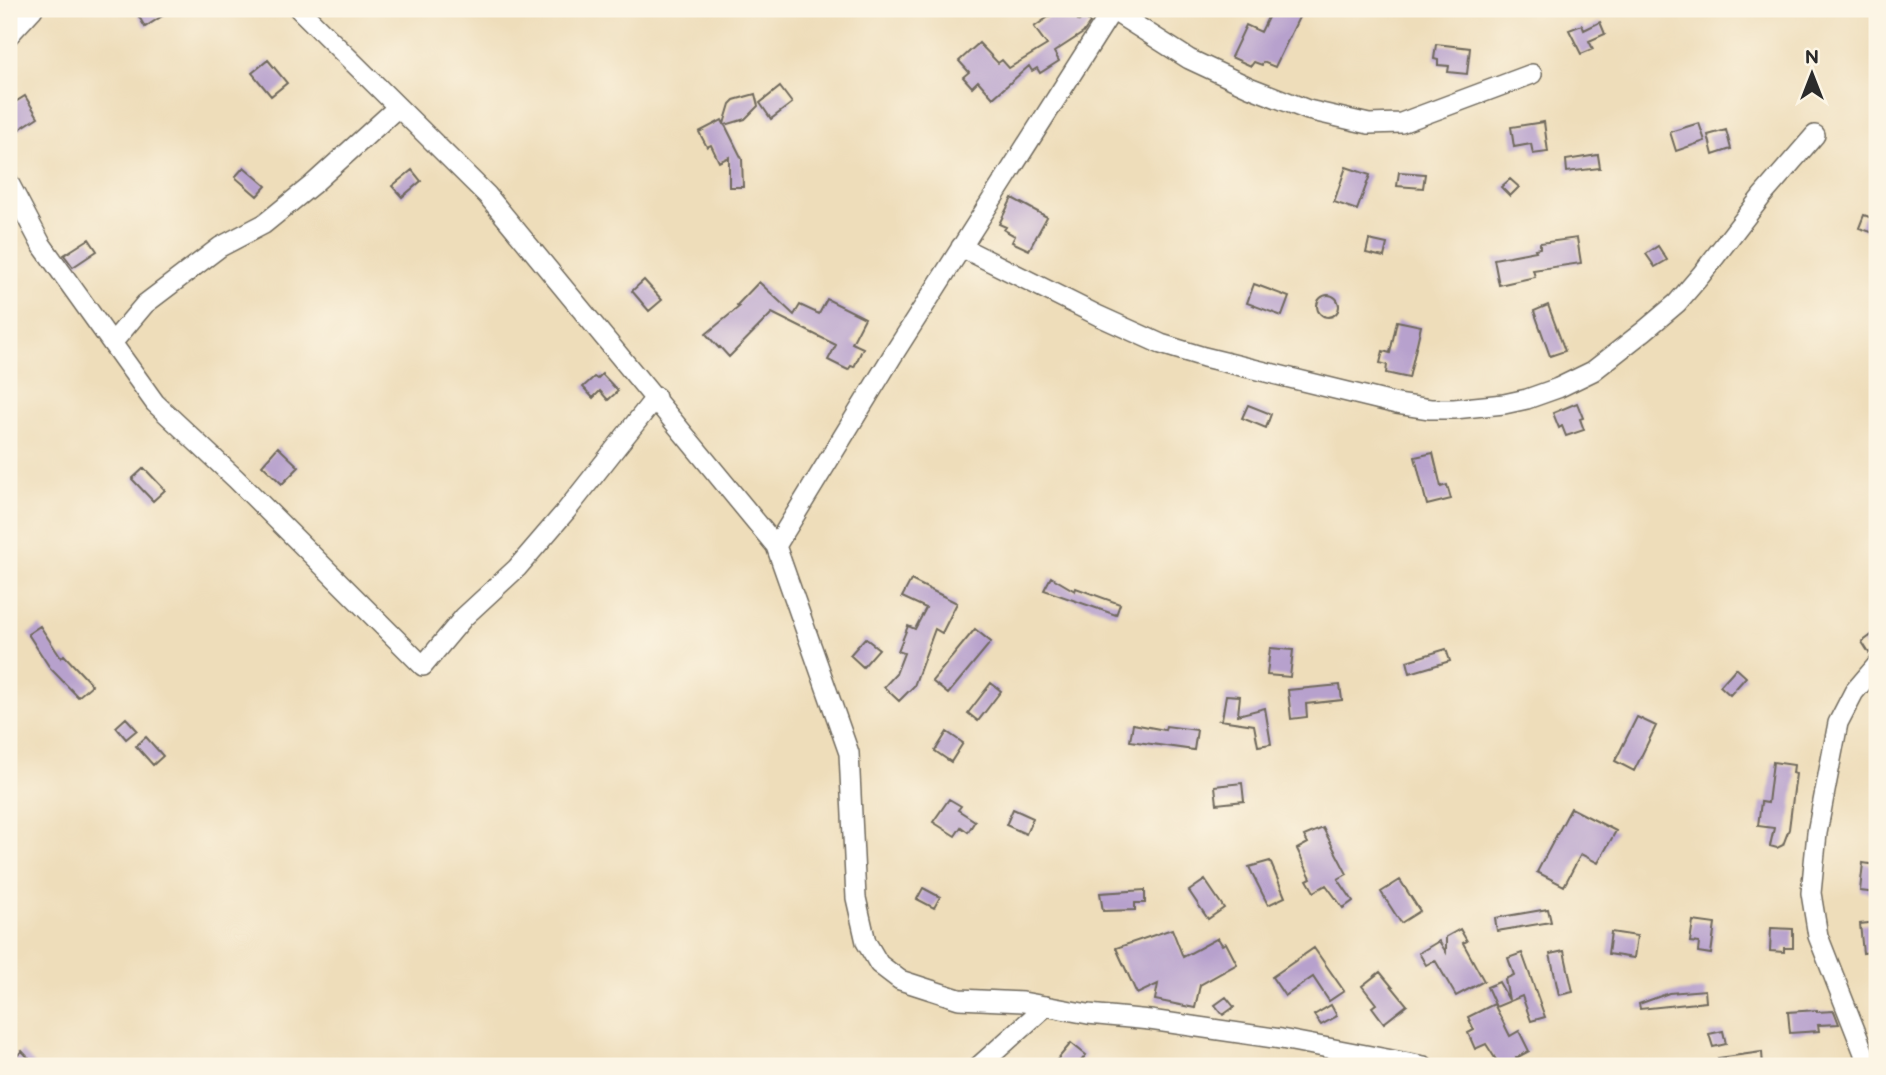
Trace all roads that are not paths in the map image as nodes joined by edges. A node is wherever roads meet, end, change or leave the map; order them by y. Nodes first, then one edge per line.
1 (33, 9) edge
2 (299, 9) edge
3 (1112, 9) edge
4 (9, 35) edge
5 (1532, 74) dead end
6 (398, 107) junction
7 (1815, 135) dead end
8 (9, 183) edge
9 (961, 247) junction
10 (113, 342) junction
11 (656, 397) junction
12 (776, 545) junction
13 (1877, 665) edge
14 (1046, 1006) junction
15 (1390, 1064) edge
16 (979, 1066) edge
17 (1424, 1066) edge
18 (1869, 1066) edge

1 - 4 street
2 - 6 street
3 - 5 street
3 - 9 street
6 - 10 street
6 - 11 street
7 - 9 street
8 - 10 street
9 - 12 street
10 - 11 street
11 - 12 street
12 - 14 street
13 - 18 street
14 - 15 street
14 - 16 street
15 - 17 street

